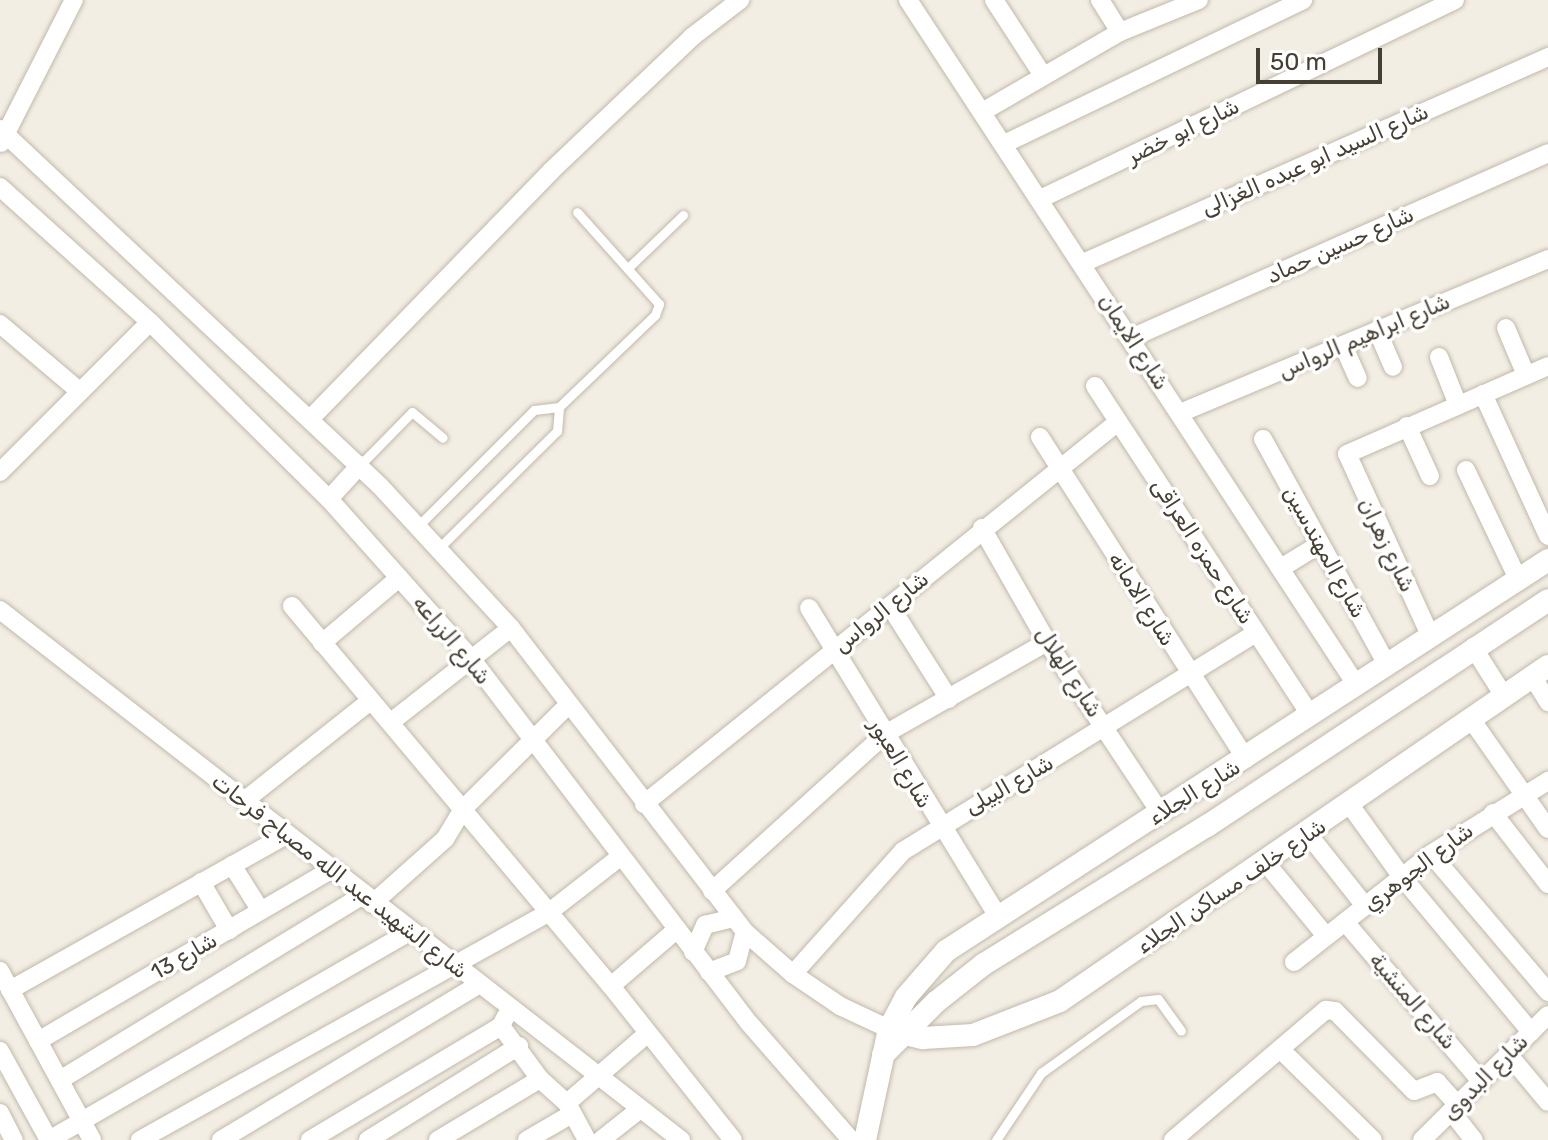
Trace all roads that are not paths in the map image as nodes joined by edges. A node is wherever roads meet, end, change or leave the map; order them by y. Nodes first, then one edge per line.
1 (74, 0) edge
2 (740, 0) edge
3 (908, 0) edge
4 (994, 0) edge
5 (1100, 0) edge
6 (1199, 0) edge
7 (1303, 0) edge
8 (1455, 0) edge
9 (1164, 6) edge
10 (1120, 32) junction
11 (1548, 57) edge
12 (1042, 74) junction
13 (982, 112) junction
14 (2, 136) edge
15 (1004, 144) junction
16 (1548, 153) edge
17 (0, 187) edge
18 (1040, 199) junction
19 (577, 212) dead end
20 (683, 215) dead end
21 (1548, 259) edge
22 (1083, 263) junction
23 (629, 267) junction
24 (150, 322) junction
25 (1506, 328) dead end
26 (1377, 330) junction
27 (4, 334) edge
28 (1131, 338) junction
29 (1343, 345) junction
30 (1439, 357) dead end
31 (1548, 366) edge
32 (1393, 367) dead end
33 (1526, 375) junction
34 (1358, 378) dead end
35 (1095, 386) dead end
36 (78, 390) junction
37 (1483, 394) junction
38 (1458, 405) junction
39 (559, 407) junction
40 (1180, 413) junction
41 (312, 417) junction
42 (1118, 422) junction
43 (1407, 426) junction
44 (1040, 437) dead end
45 (443, 438) dead end
46 (1263, 439) dead end
47 (360, 465) junction
48 (1061, 470) junction
49 (1466, 470) dead end
50 (0, 472) edge
51 (1430, 476) dead end
52 (329, 499) junction
53 (416, 528) junction
54 (982, 528) junction
55 (1548, 536) edge
56 (1320, 544) junction
57 (436, 551) junction
58 (1548, 560) edge
59 (1281, 568) junction
60 (399, 578) junction
61 (1518, 579) junction
62 (1548, 600) edge
63 (292, 606) dead end
64 (890, 606) junction
65 (809, 608) dead end
66 (0, 610) edge
67 (511, 628) junction
68 (1256, 633) junction
69 (1430, 635) junction
70 (1047, 642) junction
71 (322, 643) junction
72 (1473, 647) junction
73 (832, 651) junction
74 (470, 657) junction
75 (1387, 665) junction
76 (1540, 671) edge
77 (1190, 675) junction
78 (1357, 686) junction
79 (1504, 696) junction
80 (949, 699) junction
81 (369, 702) junction
82 (1548, 702) edge
83 (568, 705) junction
84 (1311, 716) junction
85 (1471, 719) junction
86 (391, 722) junction
87 (1106, 728) junction
88 (885, 734) junction
89 (529, 740) junction
90 (1246, 759) junction
91 (1548, 781) edge
92 (1189, 795) junction
93 (1523, 795) junction
94 (244, 801) junction
95 (644, 804) junction
96 (1350, 805) junction
97 (463, 809) junction
98 (1160, 812) junction
99 (1493, 813) junction
100 (939, 825) junction
101 (1207, 826) junction
102 (1548, 829) edge
103 (1127, 833) junction
104 (1308, 834) junction
105 (286, 835) junction
106 (1431, 854) junction
107 (620, 857) junction
108 (1266, 863) junction
109 (1146, 864) junction
110 (232, 865) junction
111 (331, 870) junction
112 (1402, 877) junction
113 (201, 882) junction
114 (1548, 884) edge
115 (712, 891) junction
116 (367, 900) junction
117 (1365, 906) junction
118 (261, 911) junction
119 (548, 913) junction
120 (998, 916) junction
121 (1345, 922) junction
122 (739, 925) junction
123 (229, 930) junction
124 (676, 930) junction
125 (411, 931) junction
126 (1326, 936) junction
127 (693, 952) junction
128 (1294, 962) dead end
129 (449, 964) junction
130 (0, 971) edge
131 (709, 972) junction
132 (793, 974) junction
133 (480, 984) junction
134 (611, 986) junction
135 (10, 990) junction
136 (1548, 992) edge
137 (509, 1006) junction
138 (1548, 1015) edge
139 (501, 1026) junction
140 (1181, 1031) dead end
141 (897, 1032) junction
142 (1531, 1032) junction
143 (647, 1034) junction
144 (38, 1041) junction
145 (519, 1046) junction
146 (1280, 1049) junction
147 (0, 1051) edge
148 (1508, 1054) junction
149 (597, 1075) junction
150 (540, 1079) junction
151 (60, 1080) junction
152 (1481, 1081) junction
153 (1548, 1102) edge
154 (1454, 1108) junction
155 (568, 1109) junction
156 (640, 1109) junction
157 (82, 1122) junction
158 (49, 1140) edge
159 (92, 1140) edge
160 (140, 1140) edge
161 (221, 1140) edge
162 (310, 1140) edge
163 (368, 1140) edge
164 (438, 1140) edge
165 (527, 1140) edge
166 (587, 1140) edge
167 (601, 1140) edge
168 (681, 1140) edge
169 (733, 1140) edge
170 (851, 1140) edge
171 (865, 1140) edge
172 (996, 1140) edge
173 (1173, 1140) edge
174 (1373, 1140) edge
175 (1422, 1140) edge
176 (1474, 1140) edge

1 - 14 street
2 - 41 street
3 - 13 street, شارع الايمان
4 - 12 street
5 - 10 street
6 - 9 street
7 - 15 street
8 - 18 street, شارع ابو خضر
9 - 10 street
10 - 12 street
11 - 22 street, شارع السيد ابو عبده الغزالى
12 - 13 street
13 - 15 street, شارع الايمان
14 - 41 street
15 - 18 street, شارع الايمان
16 - 28 street, شارع حسين حماد
17 - 24 street, شارع الزراعه
18 - 22 street, شارع الايمان
19 - 23 lane
20 - 23 lane
21 - 26 street, شارع ابراهيم الرواس
22 - 28 street, شارع الايمان
23 - 39 lane
24 - 36 street
24 - 52 street, شارع الزراعه
25 - 33 street
26 - 29 street, شارع ابراهيم الرواس
26 - 32 street
27 - 36 street
28 - 40 street, شارع الايمان
29 - 34 street
29 - 40 street, شارع ابراهيم الرواس
30 - 38 street
31 - 33 street
33 - 37 street
35 - 42 street, شارع حمزه العراقى
36 - 50 street
37 - 38 street
37 - 55 street
38 - 43 street
39 - 53 lane
39 - 57 lane
40 - 59 street, شارع الايمان
41 - 47 street
42 - 48 street, شارع الرواس
42 - 68 street, شارع حمزه العراقى
43 - 51 street
43 - 69 street, شارع زهران
44 - 48 street, شارع الامانه
45 - 47 lane
46 - 56 street, شارع المهندسين
47 - 52 street
47 - 53 street
48 - 54 street, شارع الرواس
48 - 77 street, شارع الامانه
49 - 61 street
52 - 60 street, شارع الزراعه
53 - 57 street
54 - 64 street, شارع الرواس
54 - 70 street, شارع الهلال
56 - 59 street
56 - 75 street, شارع المهندسين
57 - 67 street
58 - 61 street, شارع الجلاء
59 - 78 street, شارع الايمان
60 - 71 street
60 - 74 street, شارع الزراعه
61 - 69 street, شارع الجلاء
62 - 72 street, شارع الجلاء
63 - 71 street
64 - 73 street, شارع الرواس
64 - 80 street
65 - 73 street, شارع العبور
66 - 94 street, شارع الشهيد عبد الله مصباح فرحات
67 - 74 street
67 - 83 street
68 - 77 street, شارع البيلى
68 - 84 street, شارع حمزه العراقى
69 - 75 street, شارع الجلاء
70 - 80 street
70 - 87 street, شارع الهلال
71 - 81 street
72 - 79 street
72 - 101 street, شارع الجلاء
73 - 88 street, شارع العبور
73 - 95 street, شارع الرواس
74 - 86 street
74 - 89 street, شارع الزراعه
75 - 78 street, شارع الجلاء
76 - 79 street, شارع خلف مساكن الجلاء
76 - 82 street
77 - 87 street, شارع البيلى
77 - 90 street, شارع الامانه
78 - 84 street, شارع الجلاء
79 - 85 street, شارع خلف مساكن الجلاء
80 - 88 street
81 - 86 street
81 - 94 street
83 - 89 street
83 - 95 street
84 - 90 street, شارع الجلاء
85 - 93 street
85 - 96 street, شارع خلف مساكن الجلاء
86 - 97 street
87 - 98 street, شارع الهلال
87 - 100 street, شارع البيلى
88 - 100 street, شارع العبور
88 - 115 street
89 - 97 street
89 - 107 street, شارع الزراعه
90 - 92 street, شارع الجلاء
91 - 93 street, شارع الجوهري
92 - 98 street, شارع الجلاء
92 - 101 street
93 - 99 street, شارع الجوهري
93 - 102 street
94 - 105 street, شارع الشهيد عبد الله مصباح فرحات
95 - 115 street
96 - 104 street, شارع خلف مساكن الجلاء
96 - 112 street
97 - 116 street
97 - 119 street
98 - 103 street, شارع الجلاء
99 - 106 street, شارع الجوهري
99 - 114 street
100 - 120 street, شارع العبور
100 - 132 street, شارع البيلى
101 - 109 street, شارع الجلاء
103 - 109 street
103 - 120 street, شارع الجلاء
104 - 108 street, شارع خلف مساكن الجلاء
104 - 117 street
105 - 110 street
105 - 111 street, شارع الشهيد عبد الله مصباح فرحات
106 - 112 street, شارع الجوهري
106 - 136 street
107 - 119 street
107 - 124 street, شارع الزراعه
108 - 126 street
108 - 141 street, شارع خلف مساكن الجلاء
109 - 141 street, شارع الجلاء
110 - 113 street
110 - 118 street
111 - 116 street, شارع الشهيد عبد الله مصباح فرحات
111 - 118 street, شارع 13
112 - 117 street, شارع الجوهري
112 - 142 street
113 - 123 street
113 - 135 street
115 - 122 street
116 - 125 street, شارع الشهيد عبد الله مصباح فرحات
116 - 151 street
117 - 121 street, شارع الجوهري
118 - 123 street, شارع 13
119 - 129 street
119 - 134 street
120 - 141 street, شارع الجلاء
121 - 126 street, شارع الجوهري
121 - 152 street, شارع المنشية
122 - 127 street
122 - 131 street
122 - 132 street
123 - 144 street, شارع 13
124 - 127 street, شارع الزراعه
124 - 134 street
125 - 129 street, شارع الشهيد عبد الله مصباح فرحات
125 - 157 street
126 - 128 street, شارع الجوهري
127 - 131 street, شارع الزراعه
129 - 133 street, شارع الشهيد عبد الله مصباح فرحات
129 - 160 street
130 - 135 street
131 - 170 street, شارع الزراعه
132 - 141 street
133 - 137 street, شارع الشهيد عبد الله مصباح فرحات
133 - 161 street
134 - 143 street
135 - 144 street
137 - 139 street
137 - 149 street, شارع الشهيد عبد الله مصباح فرحات
138 - 142 street, شارع البدوى
139 - 145 street
139 - 162 street
140 - 172 lane
141 - 171 street, شارع الجلاء
142 - 148 street, شارع البدوى
143 - 149 street
143 - 169 street
144 - 151 street
145 - 150 street
145 - 163 street
146 - 154 street
146 - 173 street
146 - 174 street
147 - 158 street
148 - 152 street, شارع البدوى
148 - 153 street
149 - 155 street
149 - 156 street, شارع الشهيد عبد الله مصباح فرحات
150 - 155 street
150 - 164 street
151 - 157 street
152 - 154 street, شارع البدوى
154 - 175 street, شارع البدوى
154 - 176 street
155 - 165 street
155 - 166 street
156 - 167 street
156 - 168 street, شارع الشهيد عبد الله مصباح فرحات
157 - 158 street
157 - 159 street

